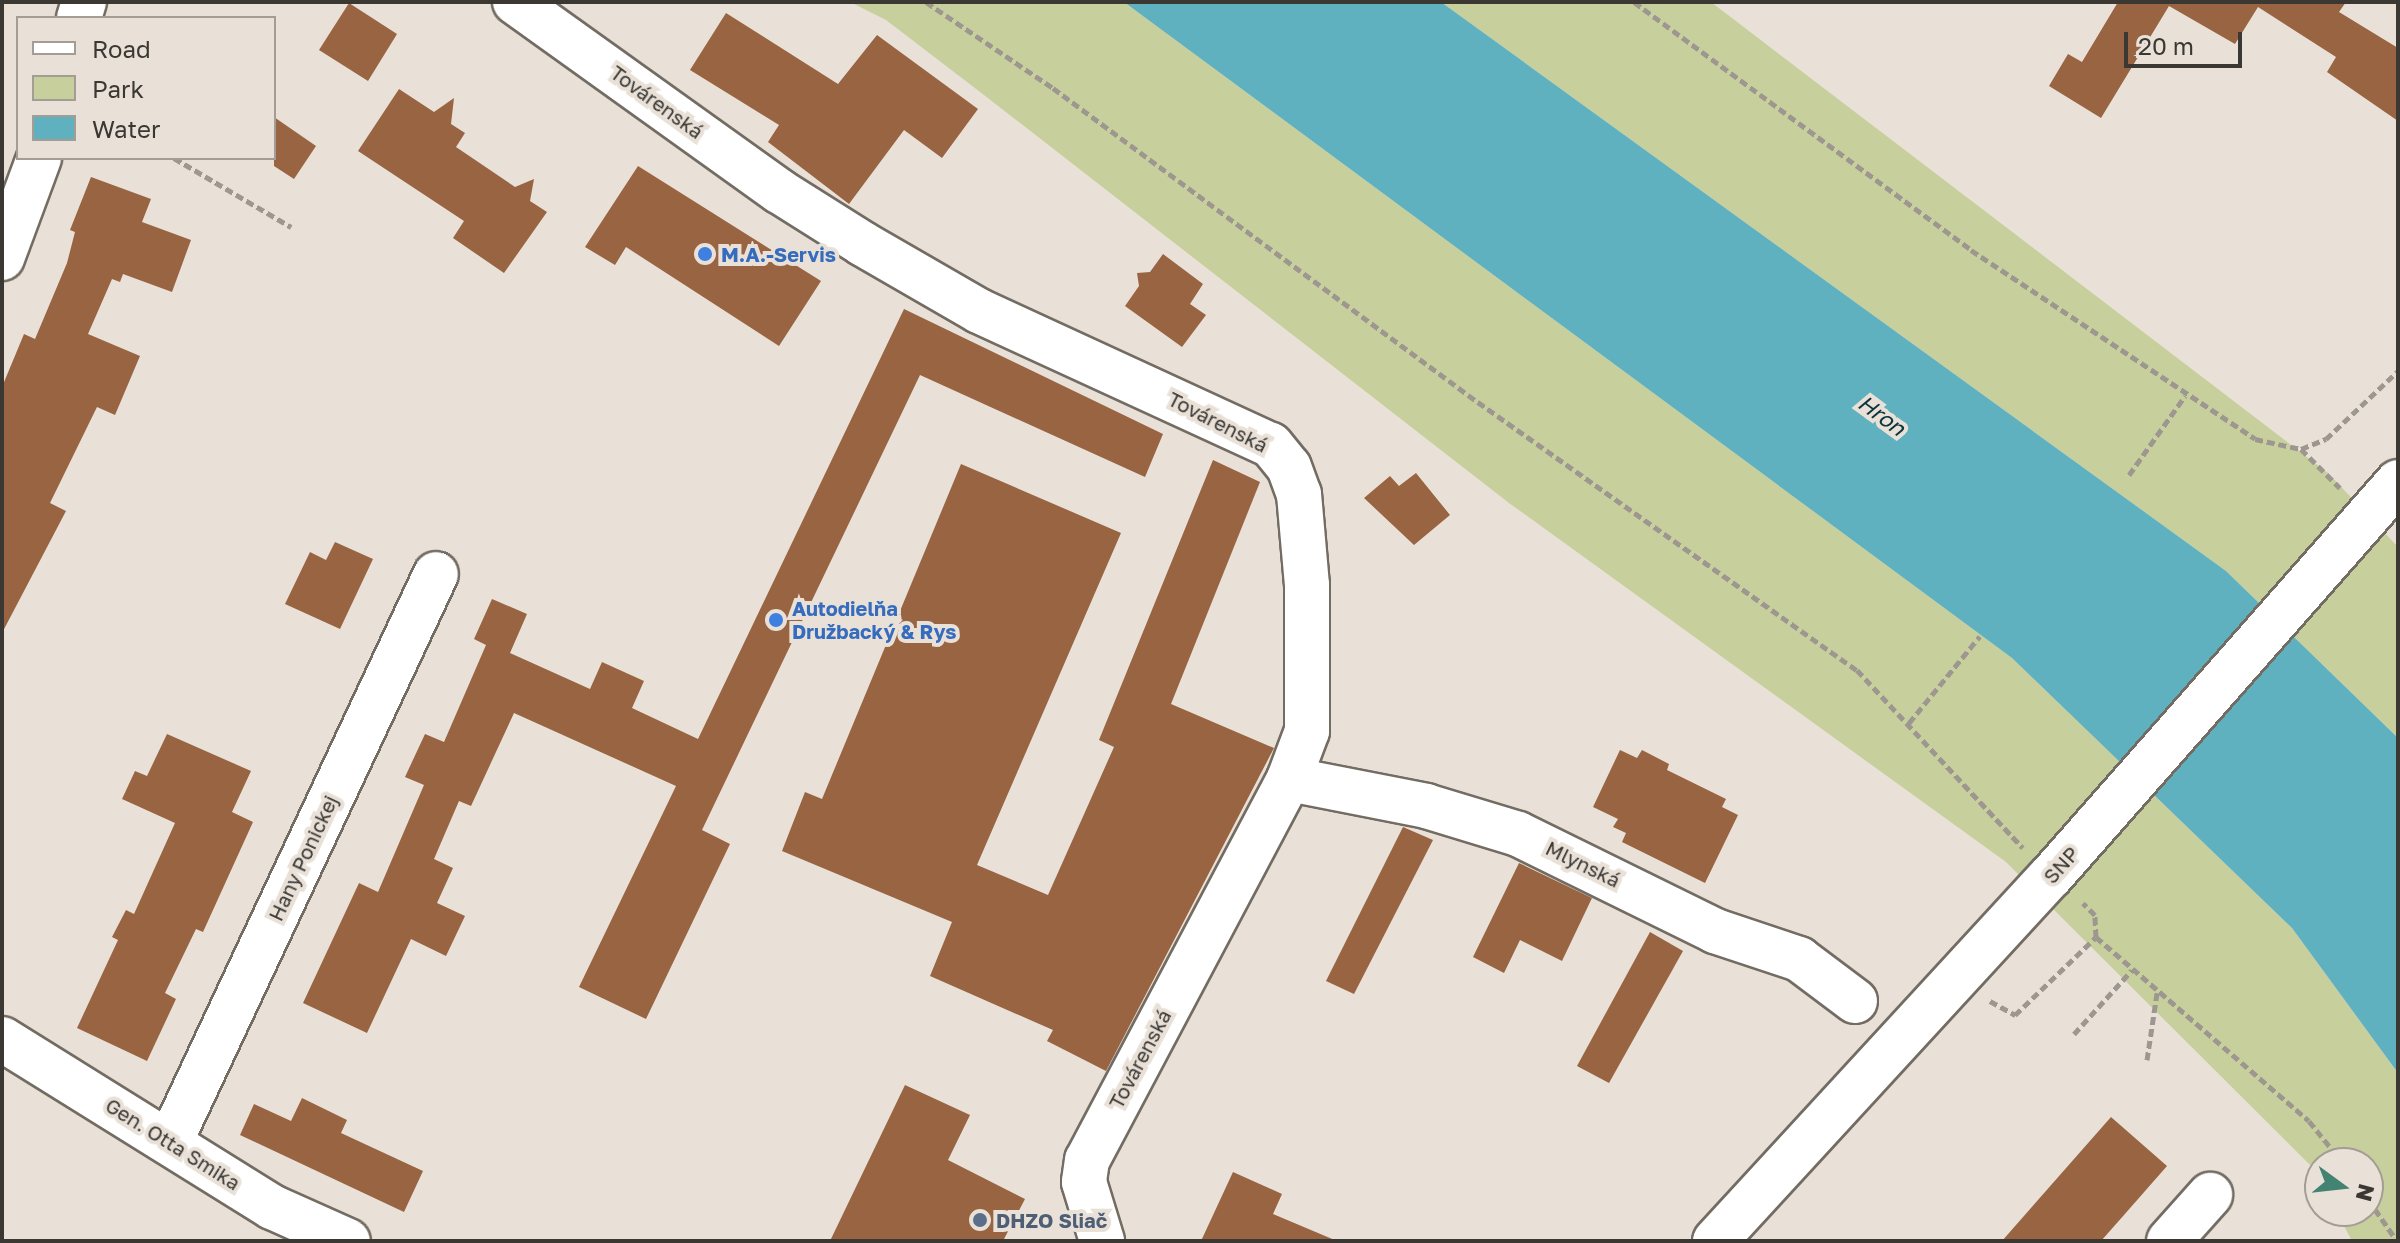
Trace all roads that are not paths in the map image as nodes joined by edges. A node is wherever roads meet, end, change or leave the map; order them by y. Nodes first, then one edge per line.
1 (515, 2) edge
2 (38, 160) edge
3 (2, 258) edge
4 (2396, 488) edge
5 (436, 574) dead end
6 (1289, 779) junction
7 (1855, 1001) dead end
8 (2, 1039) edge
9 (170, 1142) junction
10 (2210, 1195) dead end
11 (348, 1241) edge
12 (1102, 1241) edge
13 (1715, 1241) edge
14 (2169, 1241) edge

1 - 6 street, Továrenská
2 - 3 street
4 - 13 street, SNP
5 - 9 street, Hany Ponickej
6 - 7 street, Mlynská
6 - 12 street, Továrenská
8 - 9 street, Gen. Otta Smika
9 - 11 street, Gen. Otta Smika
10 - 14 street

